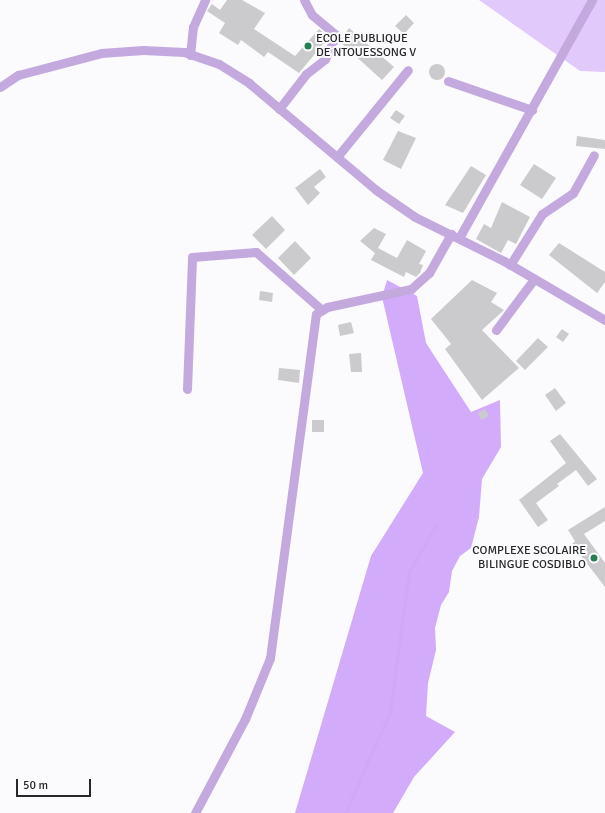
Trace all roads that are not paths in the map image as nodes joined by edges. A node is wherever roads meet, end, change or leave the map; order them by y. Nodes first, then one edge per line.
1 (205, 0) edge
2 (304, 0) edge
3 (592, 0) edge
4 (190, 55) junction
5 (408, 70) dead end
6 (448, 81) dead end
7 (0, 87) edge
8 (280, 109) junction
9 (532, 110) junction
10 (594, 155) dead end
11 (337, 157) junction
12 (455, 236) junction
13 (510, 265) junction
14 (534, 279) junction
15 (322, 310) junction
16 (605, 320) edge
17 (496, 330) dead end
18 (187, 389) dead end
19 (195, 813) edge

1 - 4 street
2 - 8 street
3 - 9 street
4 - 7 street
4 - 8 street
5 - 11 street
6 - 9 street
8 - 11 street
9 - 12 street
10 - 13 street
11 - 12 street
12 - 13 street
12 - 15 street
13 - 14 street
14 - 16 street
14 - 17 street
15 - 18 street
15 - 19 street

